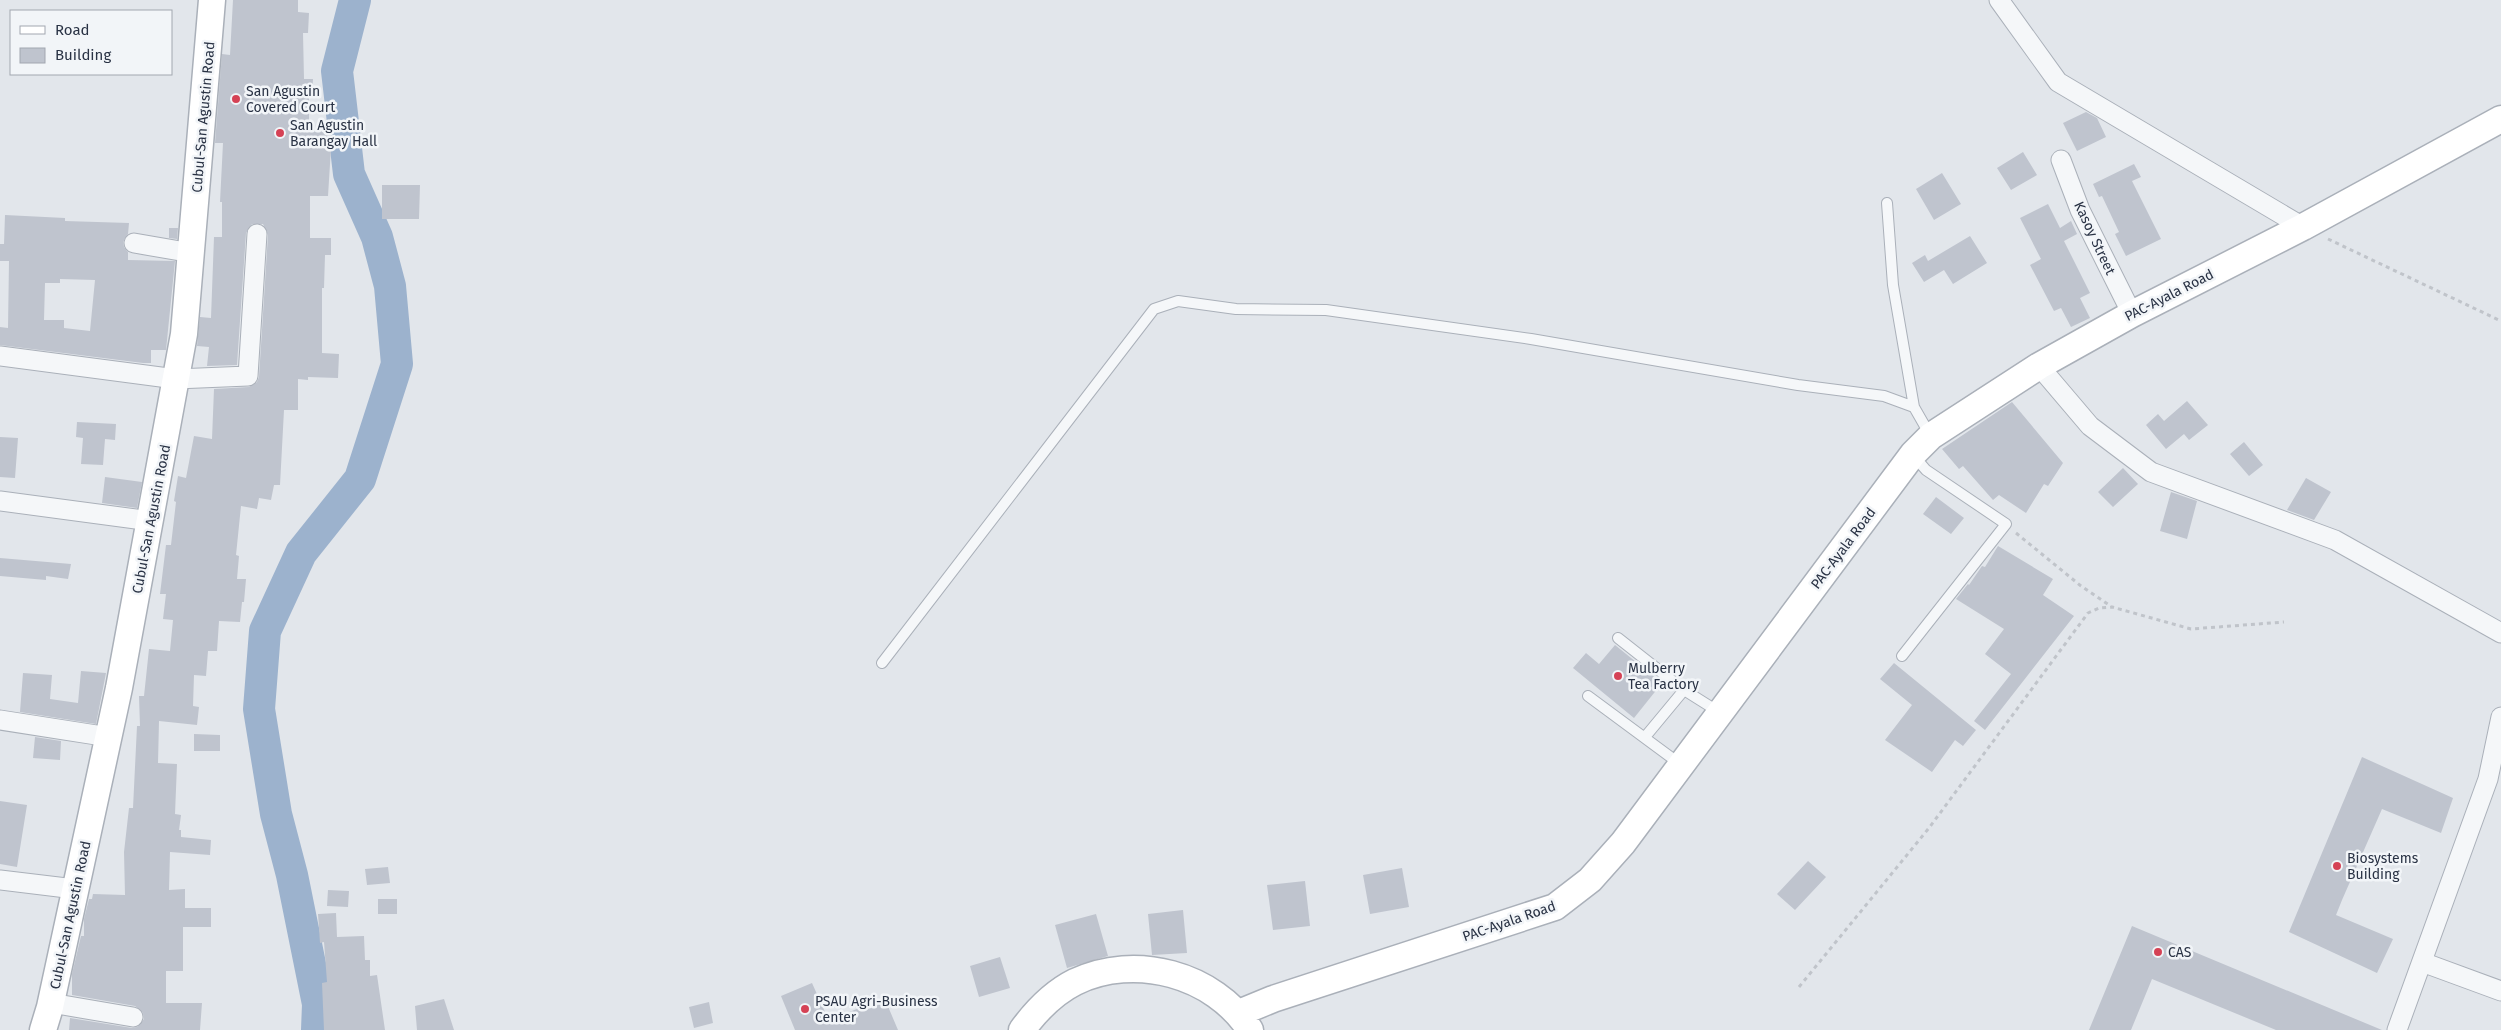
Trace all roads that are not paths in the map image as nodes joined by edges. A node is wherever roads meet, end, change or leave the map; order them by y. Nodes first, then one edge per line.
1 (212, 0) edge
2 (1999, 0) edge
3 (2501, 119) edge
4 (2061, 160) dead end
5 (1887, 204) dead end
6 (2303, 227) junction
7 (257, 234) dead end
8 (134, 244) dead end
9 (192, 253) junction
10 (2132, 314) junction
11 (0, 356) edge
12 (2039, 366) junction
13 (176, 379) junction
14 (1914, 407) junction
15 (1931, 436) junction
16 (1912, 454) junction
17 (0, 502) edge
18 (151, 521) junction
19 (2501, 632) edge
20 (1618, 638) dead end
21 (1902, 656) dead end
22 (882, 663) dead end
23 (1684, 690) junction
24 (1588, 696) dead end
25 (1720, 713) junction
26 (2501, 717) edge
27 (0, 720) edge
28 (109, 737) junction
29 (1645, 737) junction
30 (1682, 765) junction
31 (0, 880) edge
32 (75, 889) junction
33 (2422, 962) junction
34 (2501, 991) edge
35 (51, 1003) junction
36 (133, 1017) dead end
37 (1244, 1022) edge
38 (43, 1030) edge
39 (1022, 1030) edge
40 (2398, 1030) edge

1 - 9 street, Cubul-San Agustin Road
2 - 6 street
3 - 6 street, PAC-Ayala Road
4 - 10 street, Kasoy Street
5 - 14 lane
6 - 10 street, PAC-Ayala Road
7 - 13 street
8 - 9 street
9 - 13 street, Cubul-San Agustin Road
10 - 12 street, PAC-Ayala Road
11 - 13 street
12 - 15 street, PAC-Ayala Road
12 - 19 street
13 - 18 street, Cubul-San Agustin Road
14 - 15 lane
14 - 22 lane
15 - 16 street, PAC-Ayala Road
16 - 21 lane
16 - 25 street, PAC-Ayala Road
17 - 18 street
18 - 28 street, Cubul-San Agustin Road
20 - 23 lane
23 - 25 lane
23 - 29 lane
24 - 29 lane
25 - 30 street, PAC-Ayala Road
26 - 33 street
27 - 28 street
28 - 32 street, Cubul-San Agustin Road
29 - 30 lane
30 - 37 street, PAC-Ayala Road
31 - 32 street
32 - 35 street, Cubul-San Agustin Road
33 - 34 street
33 - 40 street
35 - 36 street
35 - 38 street, Cubul-San Agustin Road
37 - 39 street

